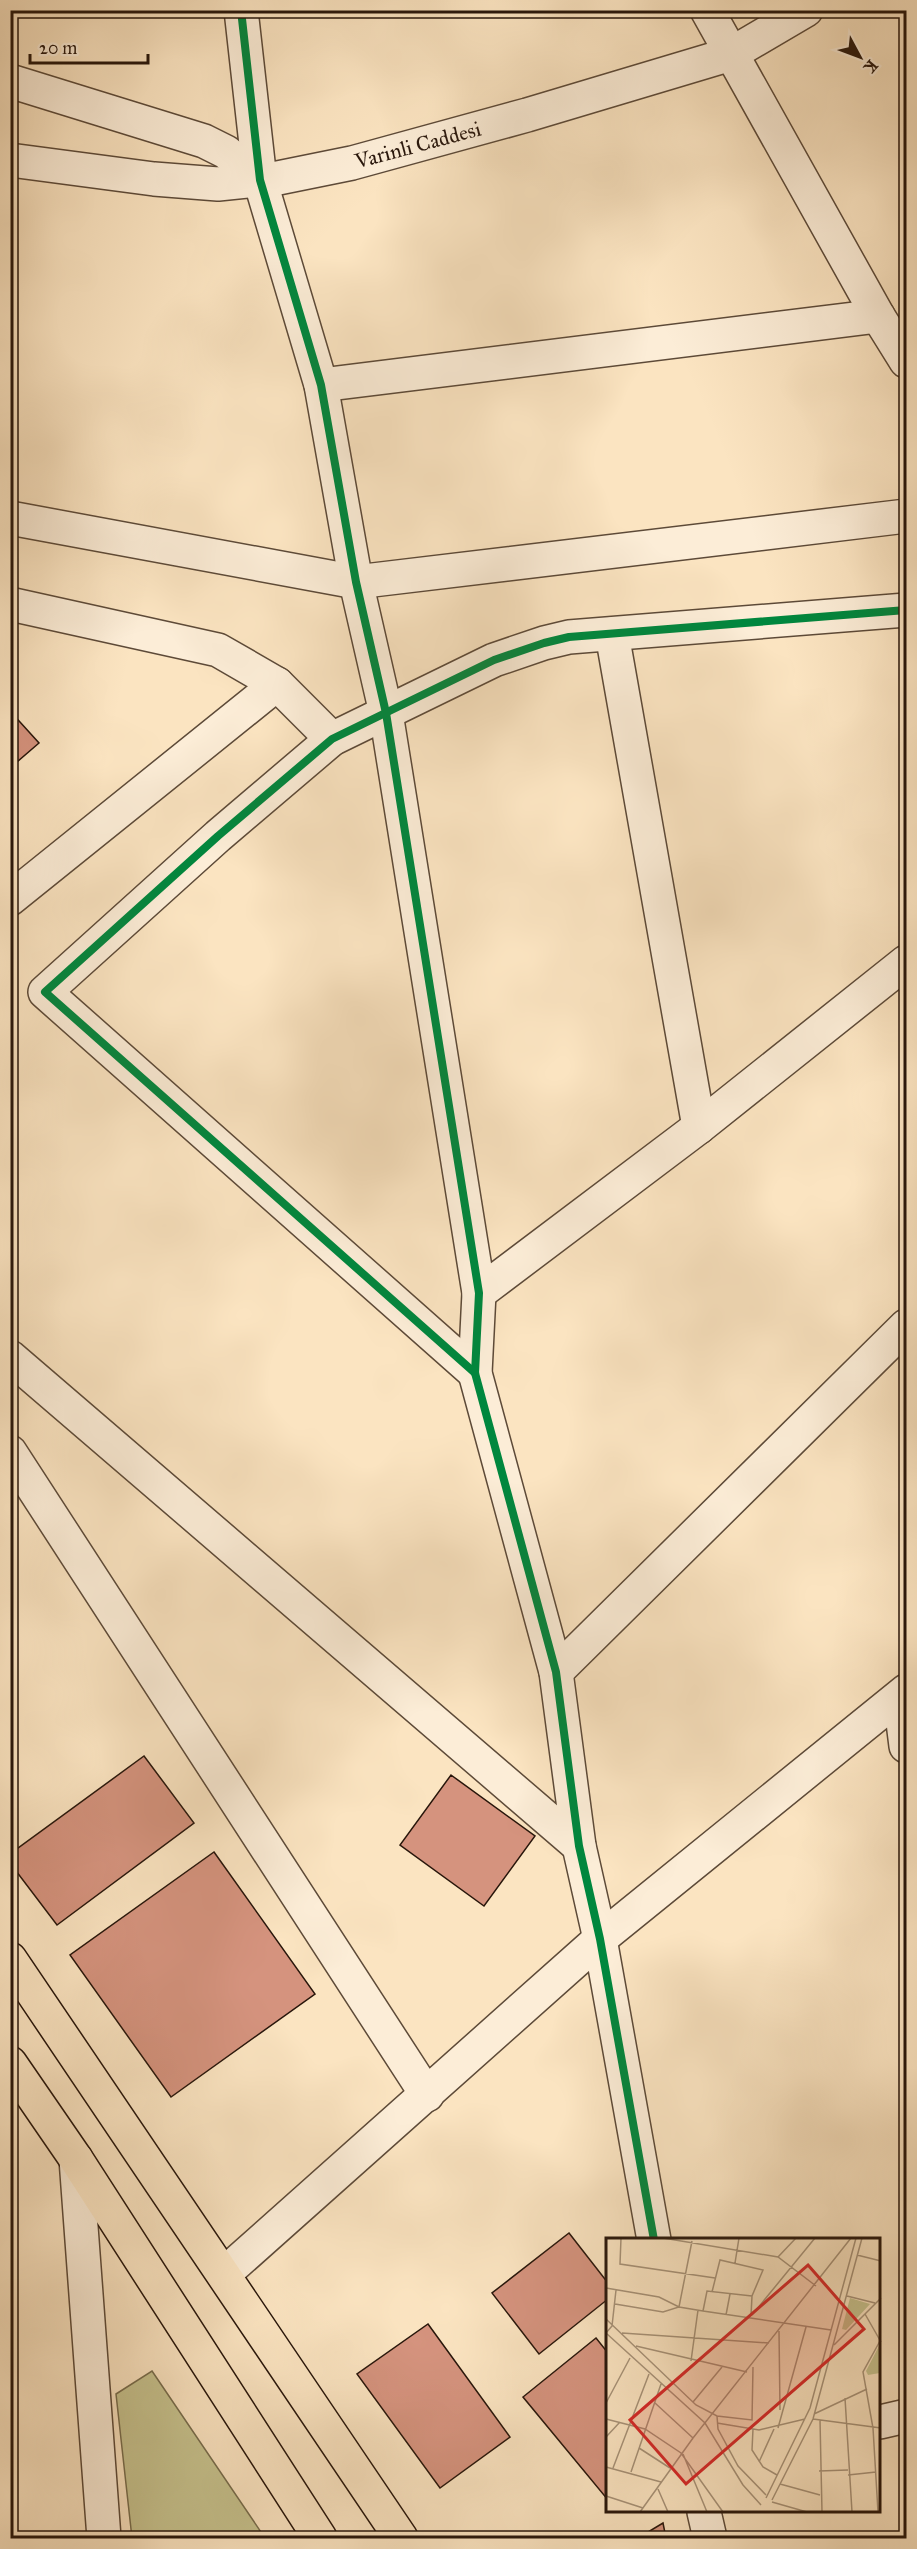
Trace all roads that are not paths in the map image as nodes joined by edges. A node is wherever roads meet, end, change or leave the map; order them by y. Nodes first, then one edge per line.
1 (241, 10) edge
2 (707, 10) edge
3 (806, 10) edge
4 (731, 54) junction
5 (10, 81) edge
6 (10, 160) edge
7 (260, 180) junction
8 (878, 315) junction
9 (906, 362) edge
10 (321, 385) junction
11 (906, 516) edge
12 (10, 518) edge
13 (356, 582) junction
14 (10, 604) edge
15 (906, 610) edge
16 (612, 634) junction
17 (277, 684) junction
18 (386, 713) junction
19 (332, 739) junction
20 (10, 899) edge
21 (906, 962) edge
22 (699, 1126) junction
23 (478, 1293) junction
24 (906, 1326) edge
25 (10, 1357) edge
26 (475, 1372) junction
27 (10, 1452) edge
28 (556, 1672) junction
29 (903, 1717) edge
30 (579, 1846) junction
31 (600, 1939) junction
32 (10, 1959) edge
33 (10, 2063) edge
34 (427, 2095) junction
35 (76, 2159) junction
36 (654, 2238) edge
37 (224, 2274) junction
38 (906, 2416) edge
39 (881, 2422) edge
40 (704, 2513) edge
41 (104, 2538) edge
42 (320, 2538) edge
43 (401, 2538) edge
44 (710, 2538) edge

1 - 7 street
2 - 4 street
3 - 4 street, Varinli Caddesi
4 - 7 street, Varinli Caddesi
4 - 8 street
5 - 7 street
6 - 7 street, Varinli Caddesi
7 - 10 street
8 - 9 street
8 - 10 street
10 - 13 street
11 - 13 street
12 - 13 street
13 - 18 street
14 - 17 street
15 - 16 street
16 - 18 street
16 - 22 street
17 - 19 street
17 - 20 street
18 - 19 street
18 - 23 street
19 - 26 street
21 - 22 street
22 - 23 street
23 - 26 street
24 - 28 street
25 - 30 street
26 - 28 street
27 - 34 street
28 - 30 street
29 - 31 street
30 - 31 street
31 - 34 street
31 - 36 street
32 - 37 main road
33 - 35 main road
34 - 37 street
35 - 41 street
35 - 42 main road
37 - 43 main road
38 - 39 street
40 - 44 street

